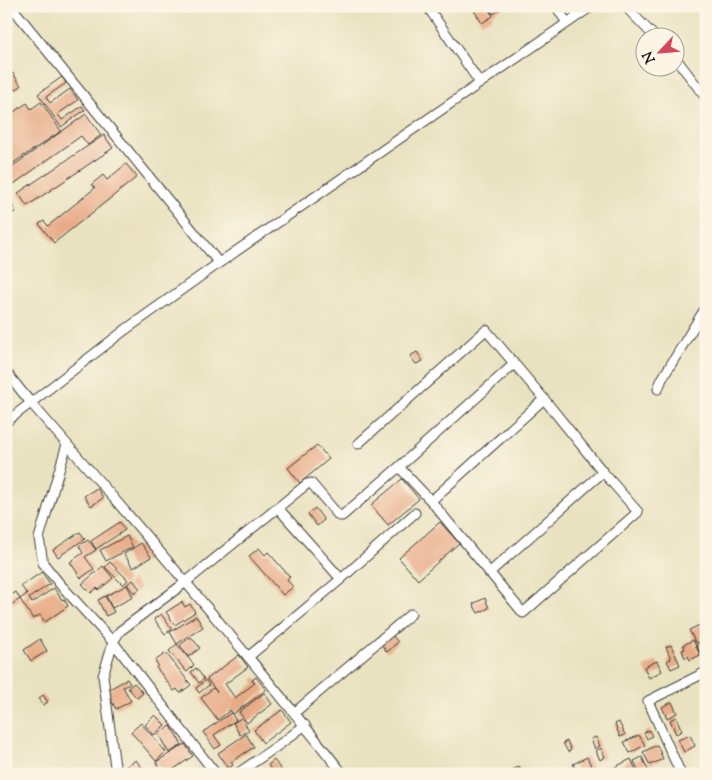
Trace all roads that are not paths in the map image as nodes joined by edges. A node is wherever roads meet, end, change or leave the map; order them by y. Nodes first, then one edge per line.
1 (11, 6) edge
2 (427, 6) edge
3 (556, 6) edge
4 (592, 6) edge
5 (625, 6) edge
6 (567, 23) junction
7 (646, 28) edge
8 (684, 69) edge
9 (480, 83) junction
10 (706, 98) edge
11 (219, 263) junction
12 (706, 307) edge
13 (514, 364) junction
14 (6, 372) edge
15 (658, 389) dead end
16 (544, 399) junction
17 (31, 403) junction
18 (6, 422) edge
19 (67, 444) junction
20 (358, 444) dead end
21 (399, 466) junction
22 (603, 472) junction
23 (431, 501) junction
24 (278, 508) junction
25 (415, 513) dead end
26 (489, 573) junction
27 (341, 579) junction
28 (186, 582) junction
29 (410, 614) dead end
30 (112, 642) junction
31 (248, 657) junction
32 (706, 672) edge
33 (294, 713) junction
34 (304, 725) junction
35 (116, 774) edge
36 (216, 774) edge
37 (238, 774) edge
38 (343, 774) edge
39 (681, 774) edge

1 - 11 street
2 - 9 street
3 - 6 street
4 - 6 street
5 - 7 street
6 - 9 street
8 - 10 street
9 - 11 street
11 - 17 street
12 - 15 street
13 - 16 street
13 - 20 street
13 - 21 street
14 - 17 street
16 - 22 street
16 - 23 street
17 - 18 street
17 - 19 street
19 - 28 street
19 - 30 street
21 - 23 street
21 - 24 street
22 - 26 street
22 - 26 street
23 - 26 street
24 - 27 street
24 - 28 street
25 - 27 street
27 - 31 street
28 - 30 street
28 - 31 street
29 - 33 street
30 - 35 street
30 - 36 street
31 - 33 street
32 - 39 street
33 - 34 street
34 - 37 street
34 - 38 street

